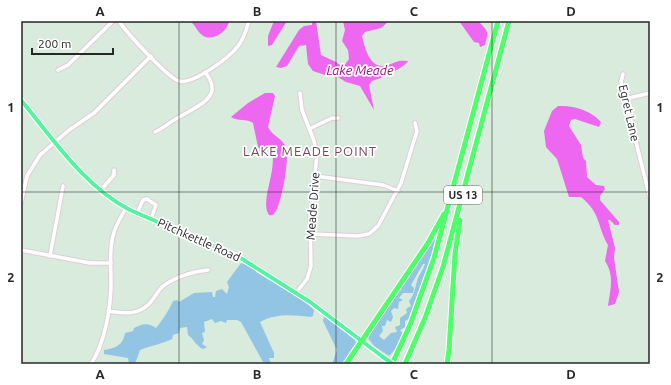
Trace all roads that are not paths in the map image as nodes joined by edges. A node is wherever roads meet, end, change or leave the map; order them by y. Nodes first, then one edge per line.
1 (113, 21) edge
2 (119, 21) edge
3 (249, 21) edge
4 (498, 21) edge
5 (509, 21) edge
6 (151, 56) junction
7 (58, 70) dead end
8 (205, 72) junction
9 (623, 74) dead end
10 (300, 93) dead end
11 (650, 93) edge
12 (625, 99) junction
13 (21, 100) edge
14 (338, 118) dead end
15 (415, 123) dead end
16 (309, 129) junction
17 (155, 132) dead end
18 (55, 142) junction
19 (114, 170) dead end
20 (315, 176) junction
21 (454, 185) junction
22 (63, 186) dead end
23 (466, 186) junction
24 (101, 190) junction
25 (398, 191) junction
26 (650, 198) edge
27 (21, 203) edge
28 (126, 208) junction
29 (137, 213) junction
30 (151, 219) junction
31 (310, 234) junction
32 (21, 250) edge
33 (50, 256) junction
34 (111, 263) junction
35 (208, 270) dead end
36 (296, 293) junction
37 (108, 311) junction
38 (361, 340) junction
39 (92, 364) edge
40 (346, 364) edge
41 (392, 364) edge
42 (404, 364) edge
43 (446, 364) edge

1 - 7 street
2 - 6 street
3 - 8 street
4 - 21 highway, US 13
5 - 23 highway, US 13
6 - 8 street
6 - 18 street
8 - 17 street
9 - 12 street, Egret Lane
10 - 16 street, Meade Drive
11 - 12 street
12 - 26 street, Egret Lane
13 - 18 main road, Pitchkettle Road
14 - 16 street
15 - 25 street
16 - 20 street, Meade Drive
18 - 24 main road, Pitchkettle Road
18 - 27 street
19 - 24 street
20 - 25 street
20 - 31 street, Meade Drive
21 - 38 highway
21 - 41 highway, US 13
22 - 33 street
23 - 42 highway, US 13
23 - 43 highway
24 - 28 main road, Pitchkettle Road
25 - 31 street
28 - 29 main road, Pitchkettle Road
28 - 34 street
29 - 30 main road, Pitchkettle Road
29 - 30 street
30 - 36 main road, Pitchkettle Road
31 - 36 street, Meade Drive
32 - 33 street
33 - 34 street
34 - 37 street
35 - 37 street
36 - 38 main road, Pitchkettle Road
37 - 39 street
38 - 40 highway
38 - 41 main road, Pitchkettle Road, bridge

